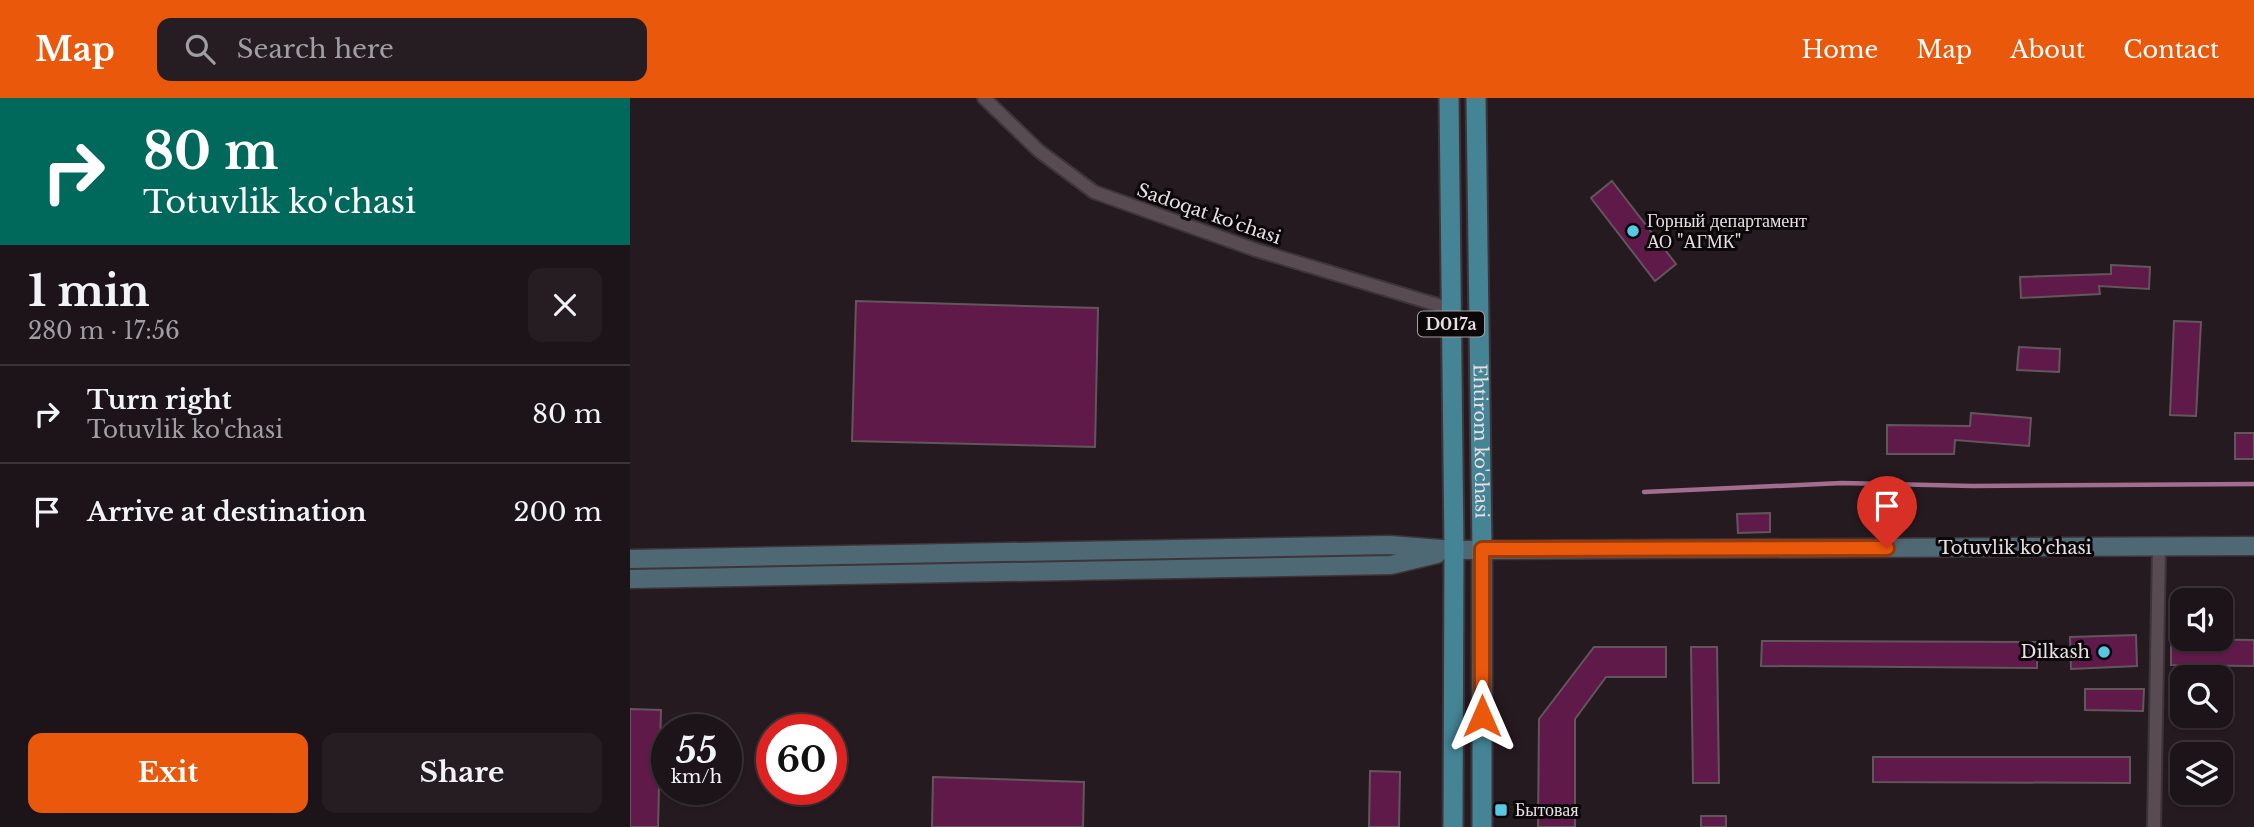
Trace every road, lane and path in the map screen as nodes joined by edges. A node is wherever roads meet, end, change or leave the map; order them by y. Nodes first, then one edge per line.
1 (984, 98) edge
2 (1449, 98) edge
3 (1476, 98) edge
4 (1451, 309) junction
5 (2254, 547) edge
6 (2159, 548) junction
7 (1482, 549) junction
8 (1454, 550) junction
9 (630, 559) edge
10 (630, 579) edge
11 (1453, 827) edge
12 (1482, 827) edge
13 (2154, 827) edge

1 - 4 street, Sadoqat ko'chasi
2 - 4 main road, Ehtirom ko'chasi / D017a
3 - 7 main road, Ehtirom ko'chasi / D017a
4 - 8 main road, Ehtirom ko'chasi / D017a
5 - 6 main road, Totuvlik ko'chasi
6 - 7 main road, Totuvlik ko'chasi
6 - 13 street
7 - 8 main road, Totuvlik ko'chasi
7 - 12 main road, Ehtirom ko'chasi / D017a
8 - 9 main road
8 - 10 main road
8 - 11 main road, Ehtirom ko'chasi / D017a

